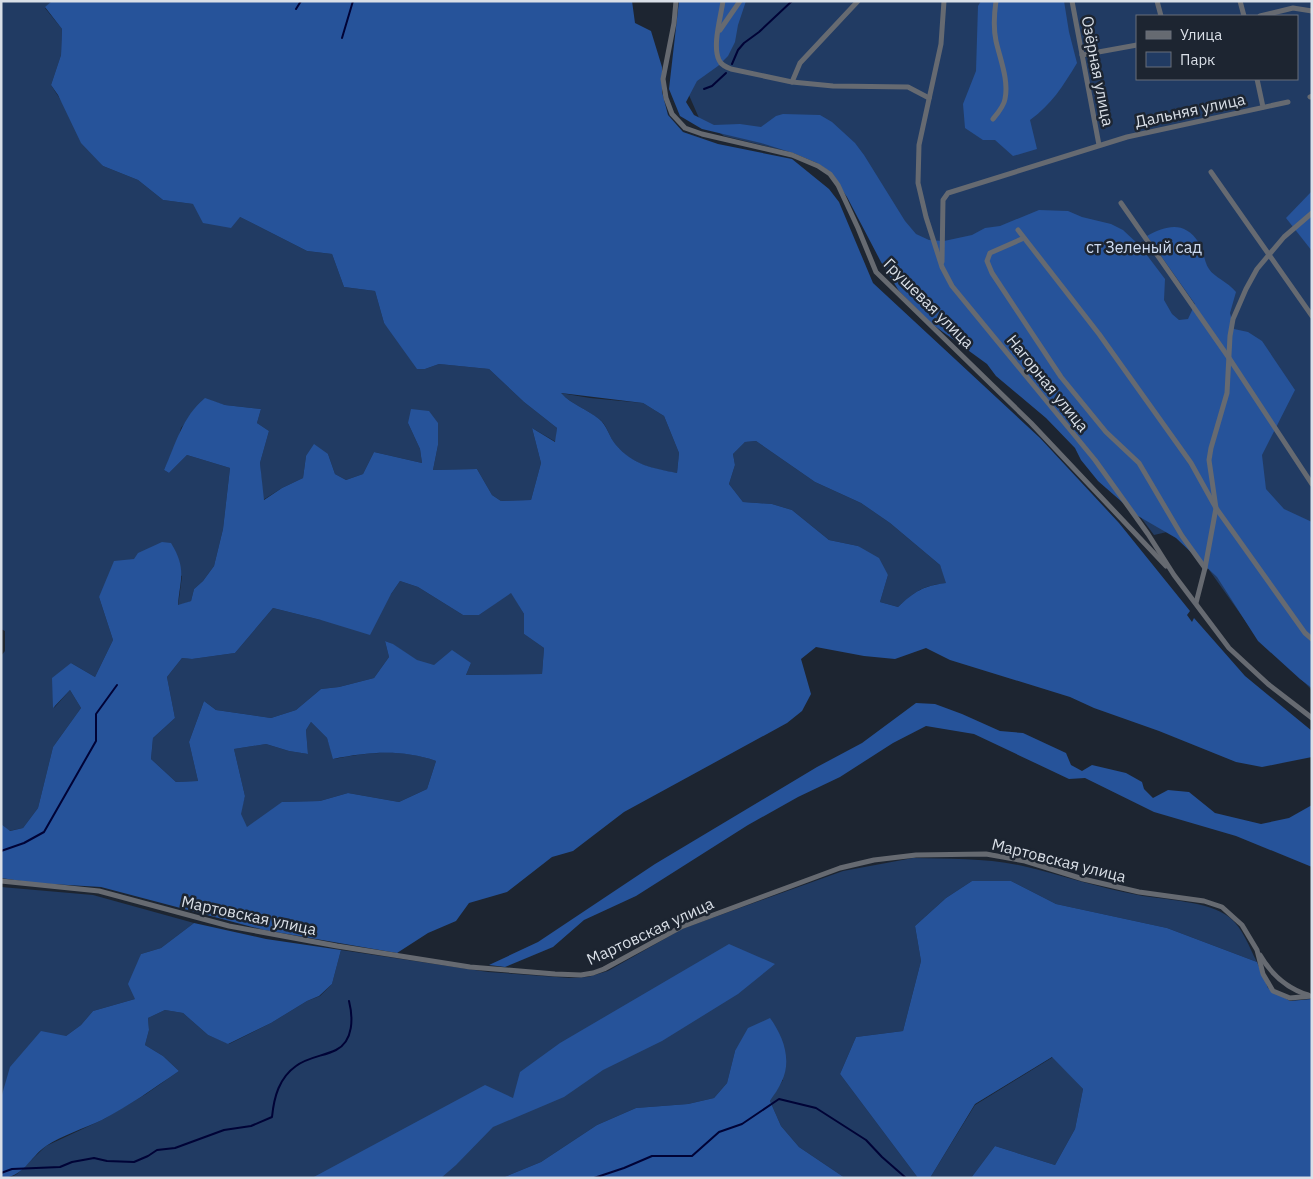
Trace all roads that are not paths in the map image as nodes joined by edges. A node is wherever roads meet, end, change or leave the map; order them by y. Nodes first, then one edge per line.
1 (676, 1) edge
2 (723, 1) edge
3 (740, 1) edge
4 (858, 1) edge
5 (944, 1) edge
6 (996, 1) edge
7 (1072, 1) edge
8 (1158, 1) edge
9 (1240, 1) edge
10 (1291, 1) edge
11 (1293, 8) junction
12 (1312, 11) edge
13 (1161, 15) edge
14 (1244, 15) edge
15 (1264, 15) edge
16 (718, 32) junction
17 (1136, 45) edge
18 (1082, 55) junction
19 (1257, 80) edge
20 (792, 82) junction
21 (929, 98) junction
22 (1288, 102) dead end
23 (1263, 107) junction
24 (993, 119) dead end
25 (1099, 145) junction
26 (1211, 172) dead end
27 (1120, 203) dead end
28 (1312, 213) edge
29 (1018, 230) dead end
30 (1024, 238) junction
31 (1269, 255) junction
32 (942, 267) junction
33 (1312, 316) edge
34 (1229, 358) junction
35 (1312, 484) edge
36 (1216, 508) junction
37 (1205, 568) junction
38 (1174, 575) junction
39 (1196, 604) junction
40 (1312, 639) edge
41 (1312, 718) edge
42 (1, 881) edge
43 (1257, 950) junction
44 (1311, 996) edge

1 - 38 street, Грушевая улица
2 - 16 street
3 - 16 street
4 - 20 street
5 - 21 street, Нагорная улица
6 - 24 street
7 - 18 street, Озёрная улица
8 - 13 street
9 - 14 street
10 - 11 street
11 - 12 street
11 - 15 street
16 - 20 street
17 - 18 street
18 - 25 street, Озёрная улица
19 - 23 street
20 - 21 street
21 - 32 street, Нагорная улица
22 - 23 street, Дальняя улица
23 - 25 street, Дальняя улица
25 - 32 street, Дальняя улица
26 - 31 street
27 - 34 street
28 - 31 street
29 - 30 street
30 - 36 street
30 - 37 street
31 - 33 street
31 - 34 street
32 - 38 street, Нагорная улица
34 - 35 street
34 - 36 street
36 - 37 street
36 - 40 street
37 - 39 street
38 - 39 street, Нагорная улица
39 - 41 street, Нагорная улица
42 - 43 street, Мартовская улица
43 - 44 street
43 - 44 street, Мартовская улица

